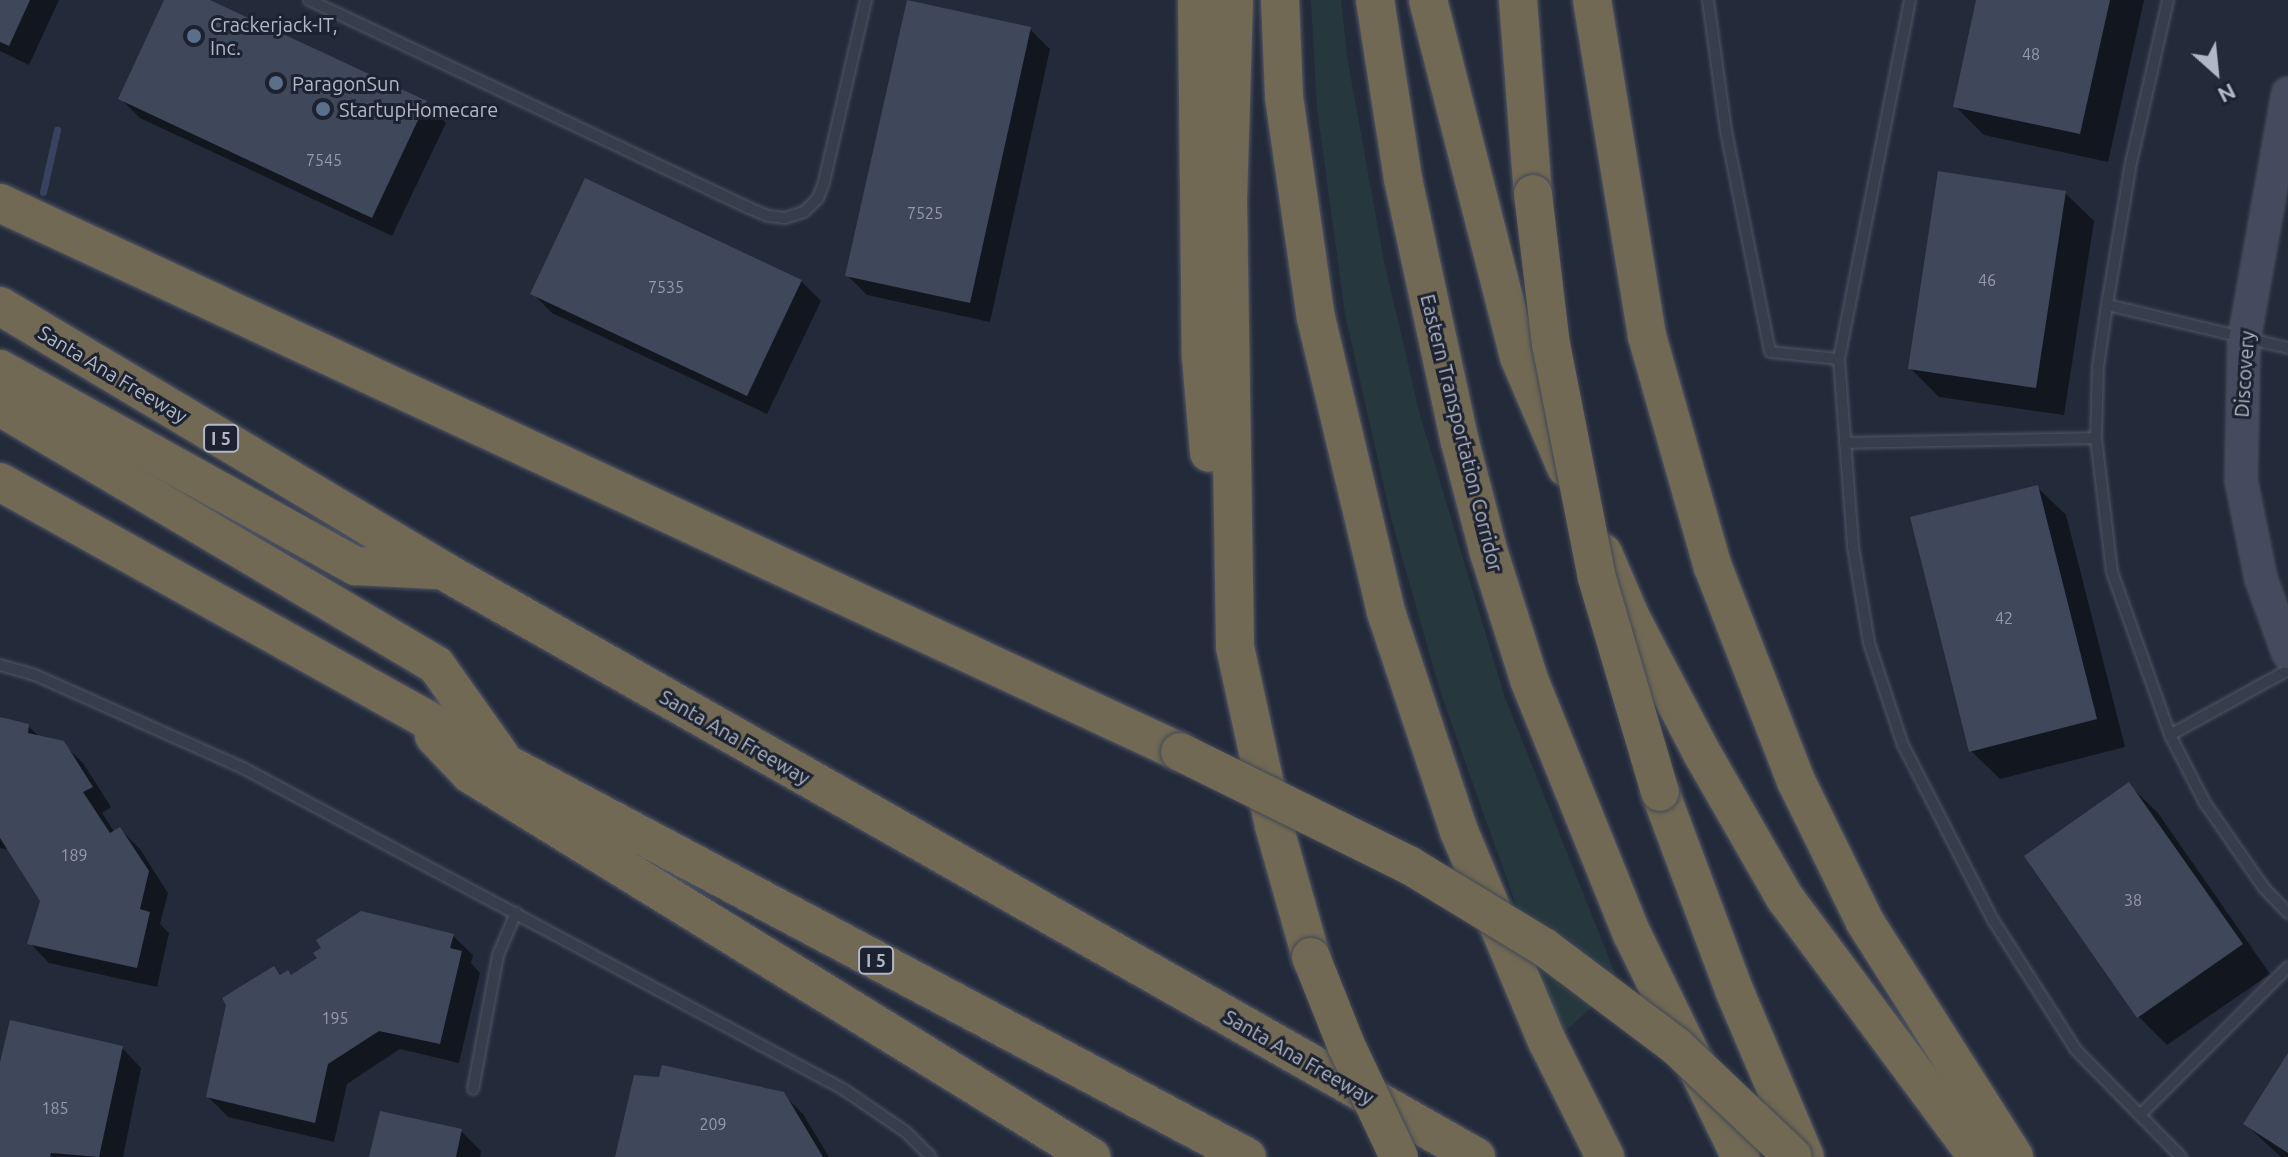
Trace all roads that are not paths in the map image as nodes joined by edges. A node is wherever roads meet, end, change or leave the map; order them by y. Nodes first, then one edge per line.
1 (309, 0) edge
2 (866, 0) edge
3 (1197, 0) edge
4 (1234, 0) edge
5 (1280, 0) edge
6 (1375, 0) edge
7 (1428, 0) edge
8 (1518, 0) edge
9 (1592, 0) edge
10 (1708, 0) edge
11 (1910, 0) edge
12 (2168, 0) edge
13 (2288, 93) edge
14 (0, 203) edge
15 (2107, 305) junction
16 (0, 306) edge
17 (2244, 340) junction
18 (2288, 348) edge
19 (1839, 359) junction
20 (0, 369) edge
21 (0, 407) edge
22 (2096, 438) junction
23 (1845, 443) junction
24 (0, 482) edge
25 (442, 570) junction
26 (1235, 647) junction
27 (2288, 653) edge
28 (0, 665) edge
29 (2288, 670) edge
30 (407, 708) junction
31 (2170, 735) junction
32 (505, 763) junction
33 (516, 913) junction
34 (2288, 913) edge
35 (2288, 967) edge
36 (473, 1089) dead end
37 (2140, 1115) junction
38 (1800, 1154) edge
39 (931, 1157) edge
40 (1091, 1157) edge
41 (1247, 1157) edge
42 (1399, 1157) edge
43 (1476, 1157) edge
44 (1605, 1157) edge
45 (1741, 1157) edge
46 (1977, 1157) edge
47 (2014, 1157) edge
48 (2181, 1157) edge

1 - 2 lane
3 - 26 highway
4 - 26 highway
5 - 44 highway
6 - 45 highway, Eastern Transportation Corridor
7 - 46 highway
8 - 38 highway, bridge
9 - 47 highway
10 - 19 lane
11 - 19 lane
12 - 15 lane
13 - 17 street, Discovery
14 - 38 highway, bridge
15 - 17 lane
15 - 22 lane
16 - 25 highway, Santa Ana Freeway / I 5
17 - 18 lane
17 - 27 street, Discovery
19 - 23 lane
20 - 25 highway
21 - 32 highway
22 - 23 lane
22 - 31 lane
23 - 37 lane
24 - 30 highway, I 5
25 - 43 highway, Santa Ana Freeway / I 5
26 - 42 highway, bridge
28 - 33 lane
29 - 31 lane
30 - 32 highway, I 5
30 - 40 highway
31 - 34 lane
32 - 41 highway, I 5
33 - 36 lane
33 - 39 lane
35 - 37 lane
37 - 48 lane

